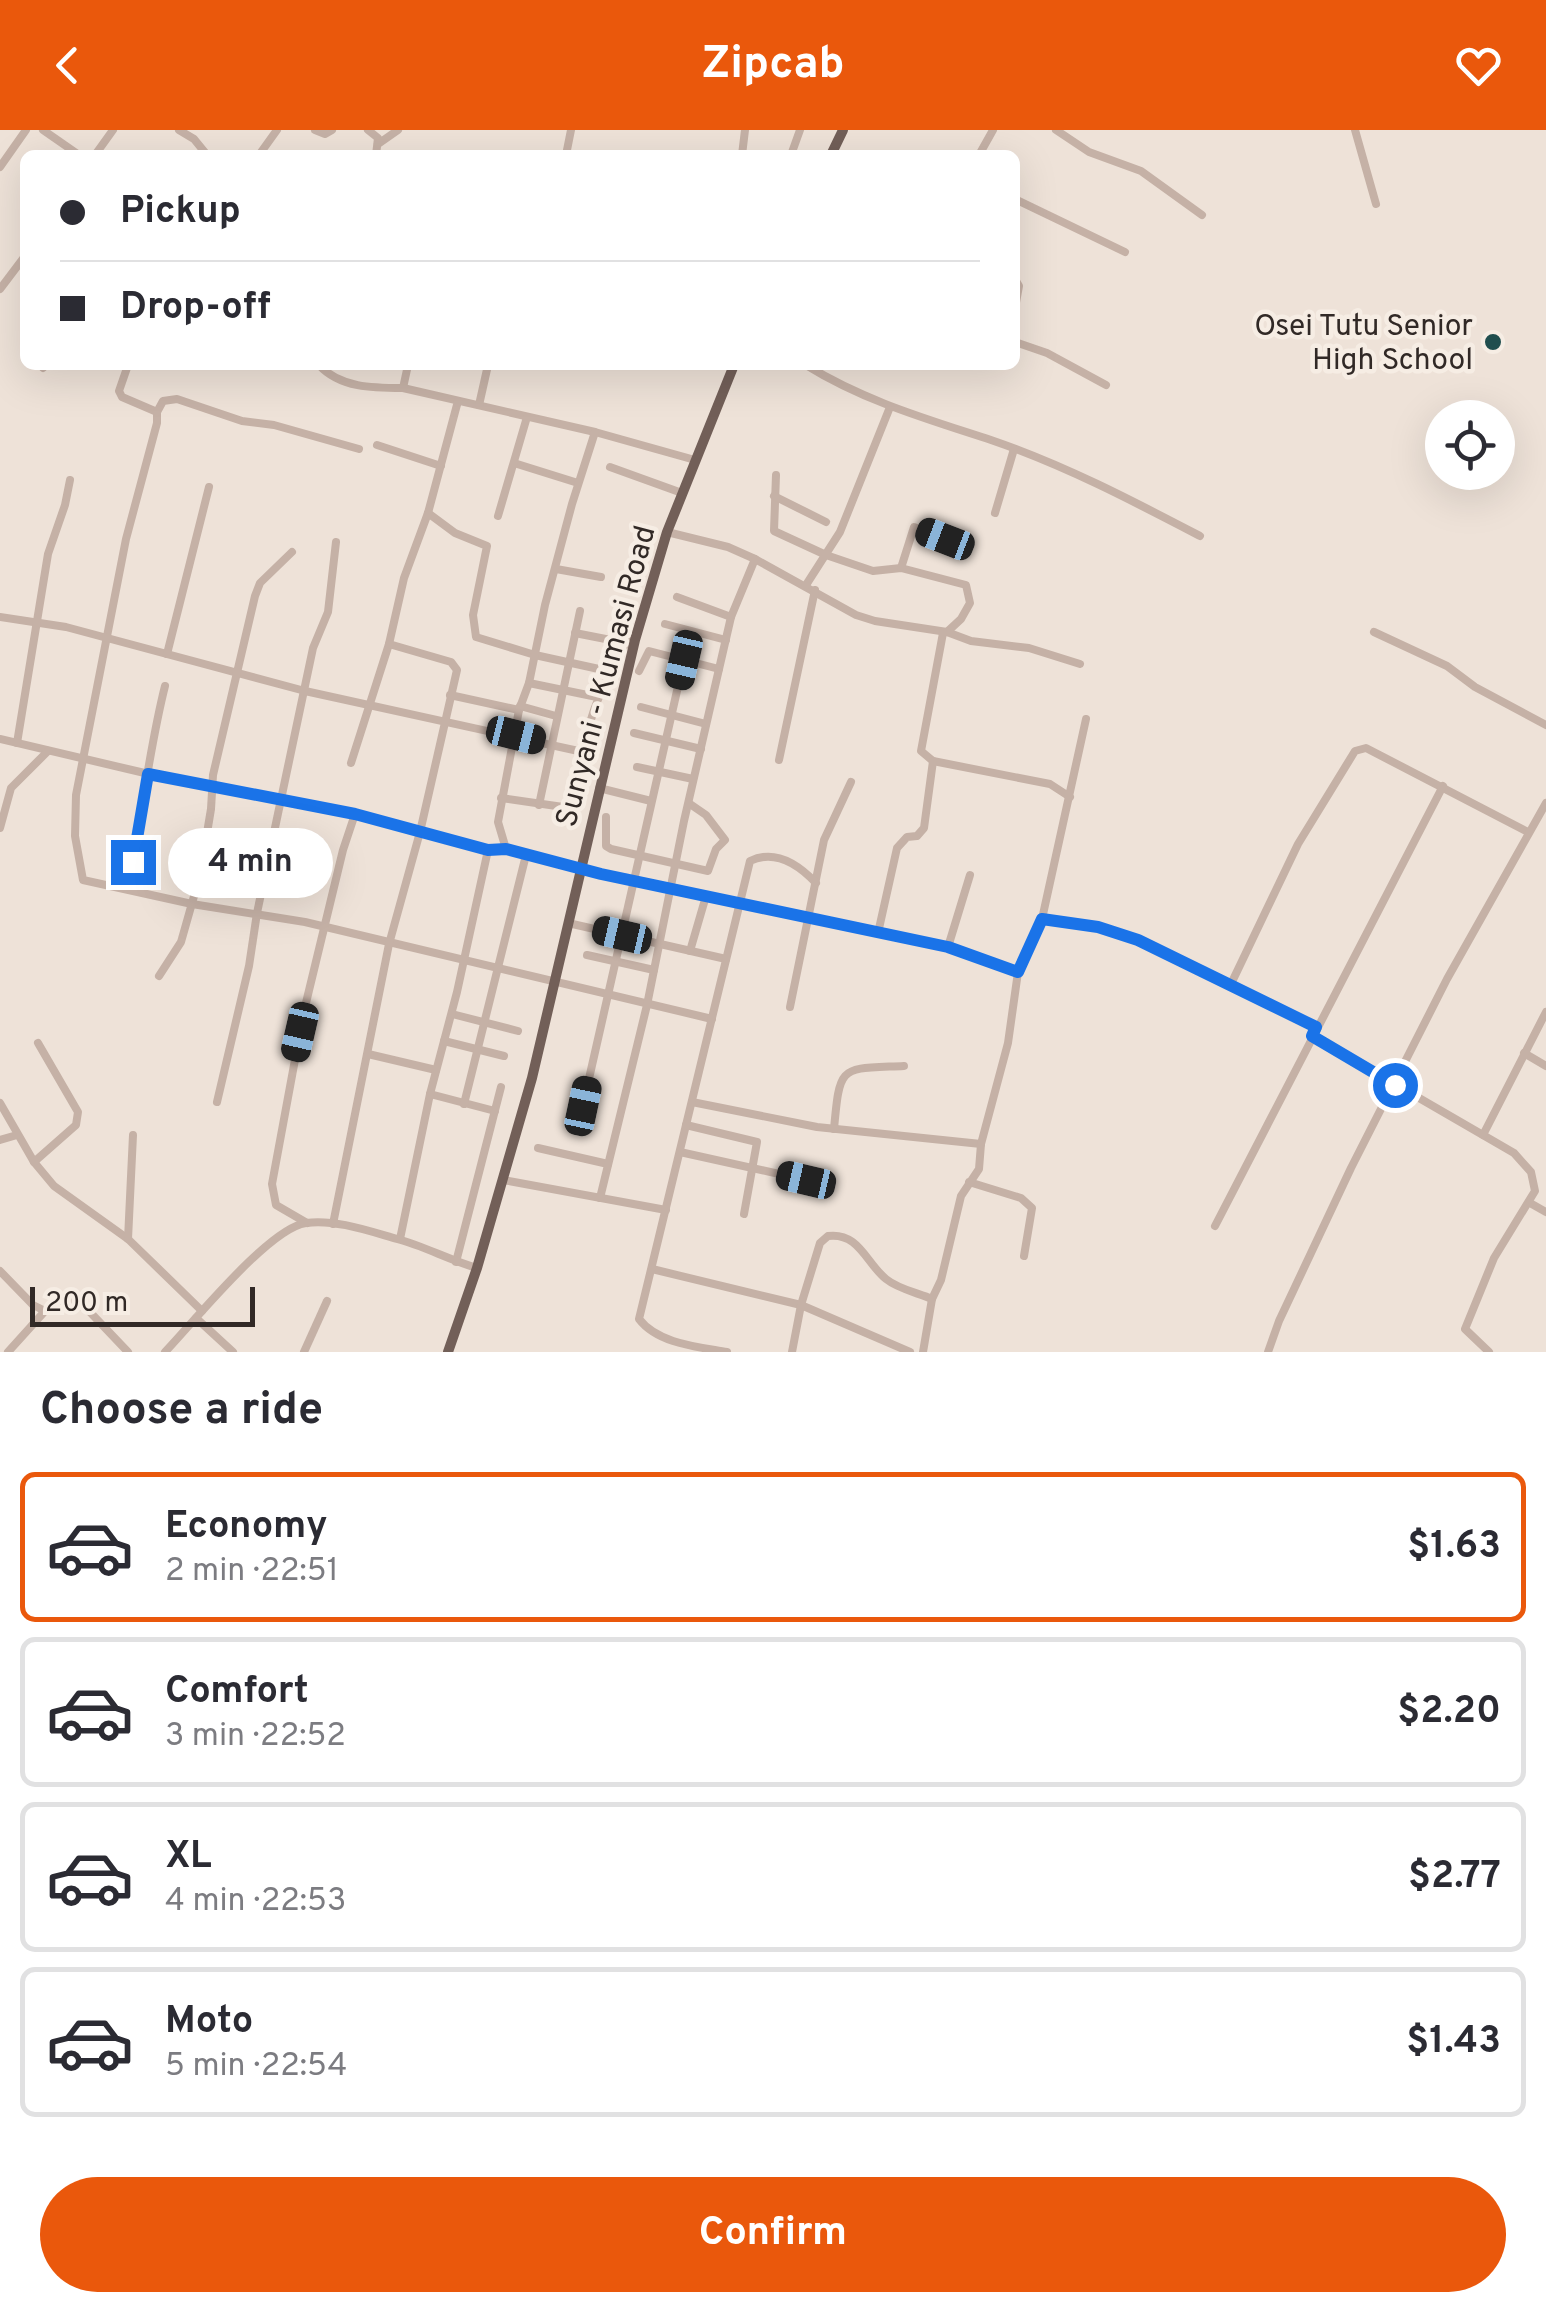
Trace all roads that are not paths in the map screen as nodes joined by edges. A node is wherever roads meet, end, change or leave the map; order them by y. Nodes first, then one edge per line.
1 (26, 130) edge
2 (43, 130) edge
3 (179, 130) edge
4 (314, 130) edge
5 (332, 130) edge
6 (368, 130) edge
7 (398, 130) edge
8 (1058, 130) edge
9 (1355, 130) edge
10 (378, 144) junction
11 (72, 150) edge
12 (203, 150) edge
13 (377, 150) edge
14 (0, 167) edge
15 (1020, 200) edge
16 (1376, 204) dead end
17 (1202, 214) dead end
18 (1125, 252) dead end
19 (20, 262) edge
20 (0, 288) edge
21 (1020, 344) edge
22 (126, 370) edge
23 (325, 370) edge
24 (407, 370) edge
25 (487, 370) edge
26 (732, 370) edge
27 (816, 370) edge
28 (1106, 385) dead end
29 (402, 388) junction
30 (458, 401) junction
31 (479, 405) junction
32 (890, 407) junction
33 (158, 412) junction
34 (526, 417) junction
35 (595, 432) junction
36 (377, 444) dead end
37 (359, 449) dead end
38 (1014, 449) junction
39 (695, 460) junction
40 (514, 463) junction
41 (442, 466) junction
42 (610, 467) dead end
43 (776, 476) dead end
44 (70, 480) dead end
45 (578, 482) junction
46 (209, 487) dead end
47 (682, 493) junction
48 (774, 496) junction
49 (428, 513) junction
50 (995, 513) dead end
51 (498, 516) dead end
52 (826, 522) dead end
53 (667, 532) junction
54 (1200, 536) dead end
55 (336, 542) dead end
56 (964, 546) dead end
57 (292, 552) dead end
58 (826, 555) junction
59 (755, 559) junction
60 (556, 568) junction
61 (902, 568) junction
62 (601, 577) dead end
63 (806, 584) junction
64 (816, 590) junction
65 (677, 597) dead end
66 (580, 611) dead end
67 (0, 617) edge
68 (731, 617) junction
69 (39, 622) junction
70 (665, 624) dead end
71 (945, 632) junction
72 (1374, 632) dead end
73 (575, 633) junction
74 (108, 636) junction
75 (726, 640) junction
76 (630, 641) junction
77 (389, 644) junction
78 (167, 654) junction
79 (535, 655) junction
80 (684, 660) junction
81 (568, 662) junction
82 (1080, 664) dead end
83 (720, 670) junction
84 (608, 671) junction
85 (639, 671) dead end
86 (239, 672) junction
87 (529, 683) junction
88 (165, 686) dead end
89 (562, 689) junction
90 (305, 691) junction
91 (450, 695) junction
92 (598, 697) junction
93 (372, 704) junction
94 (641, 707) dead end
95 (520, 708) junction
96 (672, 714) junction
97 (556, 716) junction
98 (444, 719) junction
99 (1086, 719) dead end
100 (706, 724) junction
101 (1546, 725) edge
102 (634, 733) dead end
103 (516, 735) junction
104 (0, 740) edge
105 (666, 741) junction
106 (17, 744) junction
107 (550, 744) junction
108 (700, 749) junction
109 (48, 751) junction
110 (583, 752) junction
111 (84, 758) junction
112 (779, 760) dead end
113 (933, 761) junction
114 (351, 763) dead end
115 (638, 766) dead end
116 (658, 771) junction
117 (148, 774) junction
118 (694, 779) junction
119 (851, 782) dead end
120 (212, 786) junction
121 (1443, 786) junction
122 (599, 788) junction
123 (1070, 797) junction
124 (501, 798) junction
125 (280, 800) junction
126 (652, 802) junction
127 (1546, 803) edge
128 (690, 804) junction
129 (539, 805) junction
130 (355, 814) junction
131 (606, 818) dead end
132 (0, 828) edge
133 (420, 832) junction
134 (1528, 832) junction
135 (506, 849) junction
136 (488, 850) junction
137 (638, 854) junction
138 (526, 855) junction
139 (675, 864) junction
140 (581, 870) junction
141 (970, 875) dead end
142 (632, 880) junction
143 (816, 883) junction
144 (126, 888) junction
145 (670, 888) junction
146 (706, 896) junction
147 (192, 904) junction
148 (740, 904) junction
149 (257, 913) junction
150 (1042, 919) junction
151 (809, 920) junction
152 (568, 923) junction
153 (326, 928) junction
154 (878, 933) junction
155 (622, 935) junction
156 (390, 944) junction
157 (660, 944) junction
158 (948, 947) junction
159 (690, 951) junction
160 (587, 956) dead end
161 (726, 959) junction
162 (464, 961) junction
163 (616, 962) junction
164 (500, 969) junction
165 (654, 970) junction
166 (1018, 972) junction
167 (159, 976) dead end
168 (554, 982) junction
169 (1231, 984) junction
170 (608, 995) junction
171 (647, 1005) junction
172 (790, 1007) dead end
173 (1546, 1012) edge
174 (452, 1014) junction
175 (712, 1019) junction
176 (486, 1022) junction
177 (518, 1030) dead end
178 (1314, 1032) junction
179 (444, 1041) junction
180 (38, 1042) dead end
181 (479, 1048) junction
182 (368, 1054) junction
183 (1524, 1054) junction
184 (504, 1056) dead end
185 (904, 1066) dead end
186 (1546, 1066) edge
187 (436, 1070) junction
188 (1395, 1085) junction
189 (502, 1087) dead end
190 (430, 1094) junction
191 (217, 1102) dead end
192 (692, 1102) junction
193 (0, 1103) edge
194 (464, 1104) junction
195 (583, 1106) dead end
196 (495, 1111) junction
197 (686, 1125) junction
198 (834, 1129) junction
199 (16, 1135) junction
200 (133, 1135) dead end
201 (1483, 1135) junction
202 (0, 1140) edge
203 (981, 1144) junction
204 (538, 1148) dead end
205 (680, 1152) junction
206 (34, 1162) junction
207 (608, 1164) junction
208 (752, 1168) junction
209 (503, 1180) junction
210 (806, 1180) dead end
211 (969, 1182) junction
212 (600, 1198) junction
213 (1530, 1203) junction
214 (666, 1210) junction
215 (1546, 1212) edge
216 (744, 1214) dead end
217 (307, 1222) junction
218 (333, 1224) junction
219 (1215, 1226) dead end
220 (128, 1239) junction
221 (400, 1240) junction
222 (1024, 1256) dead end
223 (456, 1262) junction
224 (476, 1268) junction
225 (652, 1269) junction
226 (0, 1271) edge
227 (932, 1299) junction
228 (327, 1300) dead end
229 (801, 1305) junction
230 (46, 1311) junction
231 (199, 1314) junction
232 (684, 1348) edge
233 (10, 1351) edge
234 (128, 1352) edge
235 (164, 1352) edge
236 (233, 1352) edge
237 (304, 1352) edge
238 (448, 1352) edge
239 (728, 1352) edge
240 (792, 1352) edge
241 (910, 1352) edge
242 (923, 1352) edge
243 (1268, 1352) edge
244 (1489, 1352) edge

1 - 14 street
2 - 11 street
3 - 12 street
4 - 5 street
6 - 10 street
7 - 10 street
8 - 17 street
9 - 16 street
10 - 13 street
15 - 18 street
19 - 20 street
21 - 28 street
22 - 33 street
23 - 29 street
24 - 29 street
25 - 31 street
26 - 39 main road, Sunyani - Kumasi Road
27 - 32 street
29 - 30 street
30 - 31 street
30 - 41 street
31 - 34 street
32 - 38 street
32 - 58 street
33 - 37 street
33 - 74 street
34 - 35 street
34 - 40 street
35 - 39 street
35 - 45 street
36 - 41 street
38 - 50 street
38 - 54 street
39 - 47 main road, Sunyani - Kumasi Road
40 - 45 street
40 - 51 street
41 - 49 street
42 - 47 street
43 - 48 street
44 - 69 street
45 - 60 street
46 - 78 street
47 - 53 main road, Sunyani - Kumasi Road
48 - 52 street
48 - 58 street
49 - 77 street
49 - 79 street
53 - 59 street
53 - 76 main road, Sunyani - Kumasi Road
55 - 90 street
56 - 61 street
57 - 86 street
58 - 61 street
58 - 63 street
59 - 63 street
59 - 68 street
60 - 62 street
60 - 79 street
61 - 71 street
63 - 64 street
64 - 71 street
64 - 112 street
65 - 68 street
66 - 73 street
67 - 69 street
68 - 75 street
69 - 74 street
69 - 106 street
70 - 75 street
71 - 82 street
71 - 113 street
72 - 101 street
73 - 76 street
73 - 81 street
74 - 78 street
74 - 111 street
75 - 83 street
76 - 84 street
76 - 122 main road, Sunyani - Kumasi Road
77 - 91 street
77 - 93 street
78 - 86 street
79 - 81 street
79 - 87 street
80 - 83 street
80 - 85 street
80 - 96 street
81 - 84 street
81 - 89 street
83 - 100 street
84 - 92 street
86 - 90 street
86 - 120 street
87 - 89 street
87 - 95 street
88 - 117 street
89 - 92 street
89 - 97 street
90 - 93 street
90 - 125 street
91 - 95 street
91 - 98 street
92 - 110 street
93 - 98 street
93 - 114 street
94 - 96 street
95 - 97 street
95 - 103 street
96 - 100 street
96 - 105 street
97 - 107 street
98 - 103 street
98 - 133 street
99 - 123 street
100 - 108 street
102 - 105 street
103 - 107 street
103 - 124 street
104 - 106 street
105 - 108 street
105 - 116 street
106 - 109 street
107 - 110 street
107 - 129 street
108 - 118 street
109 - 111 street
109 - 132 street
110 - 129 street
111 - 117 street
111 - 144 street
113 - 123 street
113 - 154 street
115 - 116 street
116 - 118 street
116 - 126 street
117 - 120 street
117 - 144 street
118 - 128 street
119 - 143 street
120 - 125 street
120 - 147 street
121 - 134 street
121 - 169 street
121 - 178 street
122 - 126 street
122 - 140 main road, Sunyani - Kumasi Road
123 - 150 street
124 - 129 street
124 - 135 street
125 - 130 street
125 - 149 street
126 - 137 street
127 - 134 street
128 - 139 street
128 - 139 street
130 - 133 street
130 - 153 street
131 - 137 street
133 - 136 street
133 - 156 street
134 - 188 street
135 - 136 street
135 - 138 street
136 - 162 street
137 - 139 street
137 - 142 street
138 - 140 street
138 - 164 street
139 - 145 street
140 - 142 street
140 - 152 main road, Sunyani - Kumasi Road
141 - 158 street
142 - 145 street
142 - 155 street
143 - 148 street
143 - 151 street
144 - 147 street
145 - 146 street
145 - 157 street
146 - 148 street
146 - 159 street
147 - 149 street
147 - 167 street
148 - 151 street
148 - 161 street
149 - 153 street
149 - 191 street
150 - 166 street
150 - 169 street
151 - 154 street
151 - 172 street
152 - 155 street
152 - 168 main road, Sunyani - Kumasi Road
153 - 156 street
153 - 217 street
154 - 158 street
155 - 157 street
155 - 163 street
156 - 162 street
156 - 182 street
157 - 159 street
157 - 165 street
158 - 166 street
159 - 161 street
160 - 163 street
161 - 175 street
162 - 164 street
162 - 174 street
163 - 165 street
163 - 170 street
164 - 168 street
164 - 176 street
165 - 171 street
166 - 203 street
168 - 170 street
168 - 209 main road, Sunyani - Kumasi Road
169 - 178 street
170 - 171 street
170 - 195 street
171 - 175 street
171 - 207 street
173 - 183 street
174 - 176 street
174 - 179 street
175 - 192 street
176 - 177 street
176 - 181 street
178 - 188 street
178 - 219 street
179 - 181 street
179 - 187 street
180 - 206 street
181 - 184 street
181 - 194 street
182 - 187 street
182 - 218 street
183 - 186 street
183 - 201 street
185 - 198 street
187 - 190 street
188 - 201 street
188 - 243 street
189 - 196 street
190 - 194 street
190 - 221 street
192 - 197 street
192 - 198 street
193 - 199 street
194 - 196 street
196 - 223 street
197 - 205 street
197 - 208 street
198 - 203 street
199 - 202 street
199 - 206 street
200 - 220 street
201 - 213 street
203 - 211 street
204 - 207 street
205 - 208 street
205 - 214 street
206 - 220 street
207 - 212 street
208 - 210 street
208 - 216 street
209 - 212 street
209 - 224 main road, Sunyani - Kumasi Road
211 - 222 street
211 - 227 street
212 - 214 street
213 - 215 street
213 - 244 street
214 - 225 street
217 - 218 street
217 - 231 street
218 - 221 street
220 - 231 street
221 - 223 street
223 - 224 street
224 - 238 main road, Sunyani - Kumasi Road
225 - 229 street
225 - 232 street
226 - 230 street
227 - 229 street
227 - 242 street
228 - 237 street
229 - 240 street
229 - 241 street
230 - 233 street
230 - 234 street
231 - 235 street
231 - 236 street
232 - 239 street

